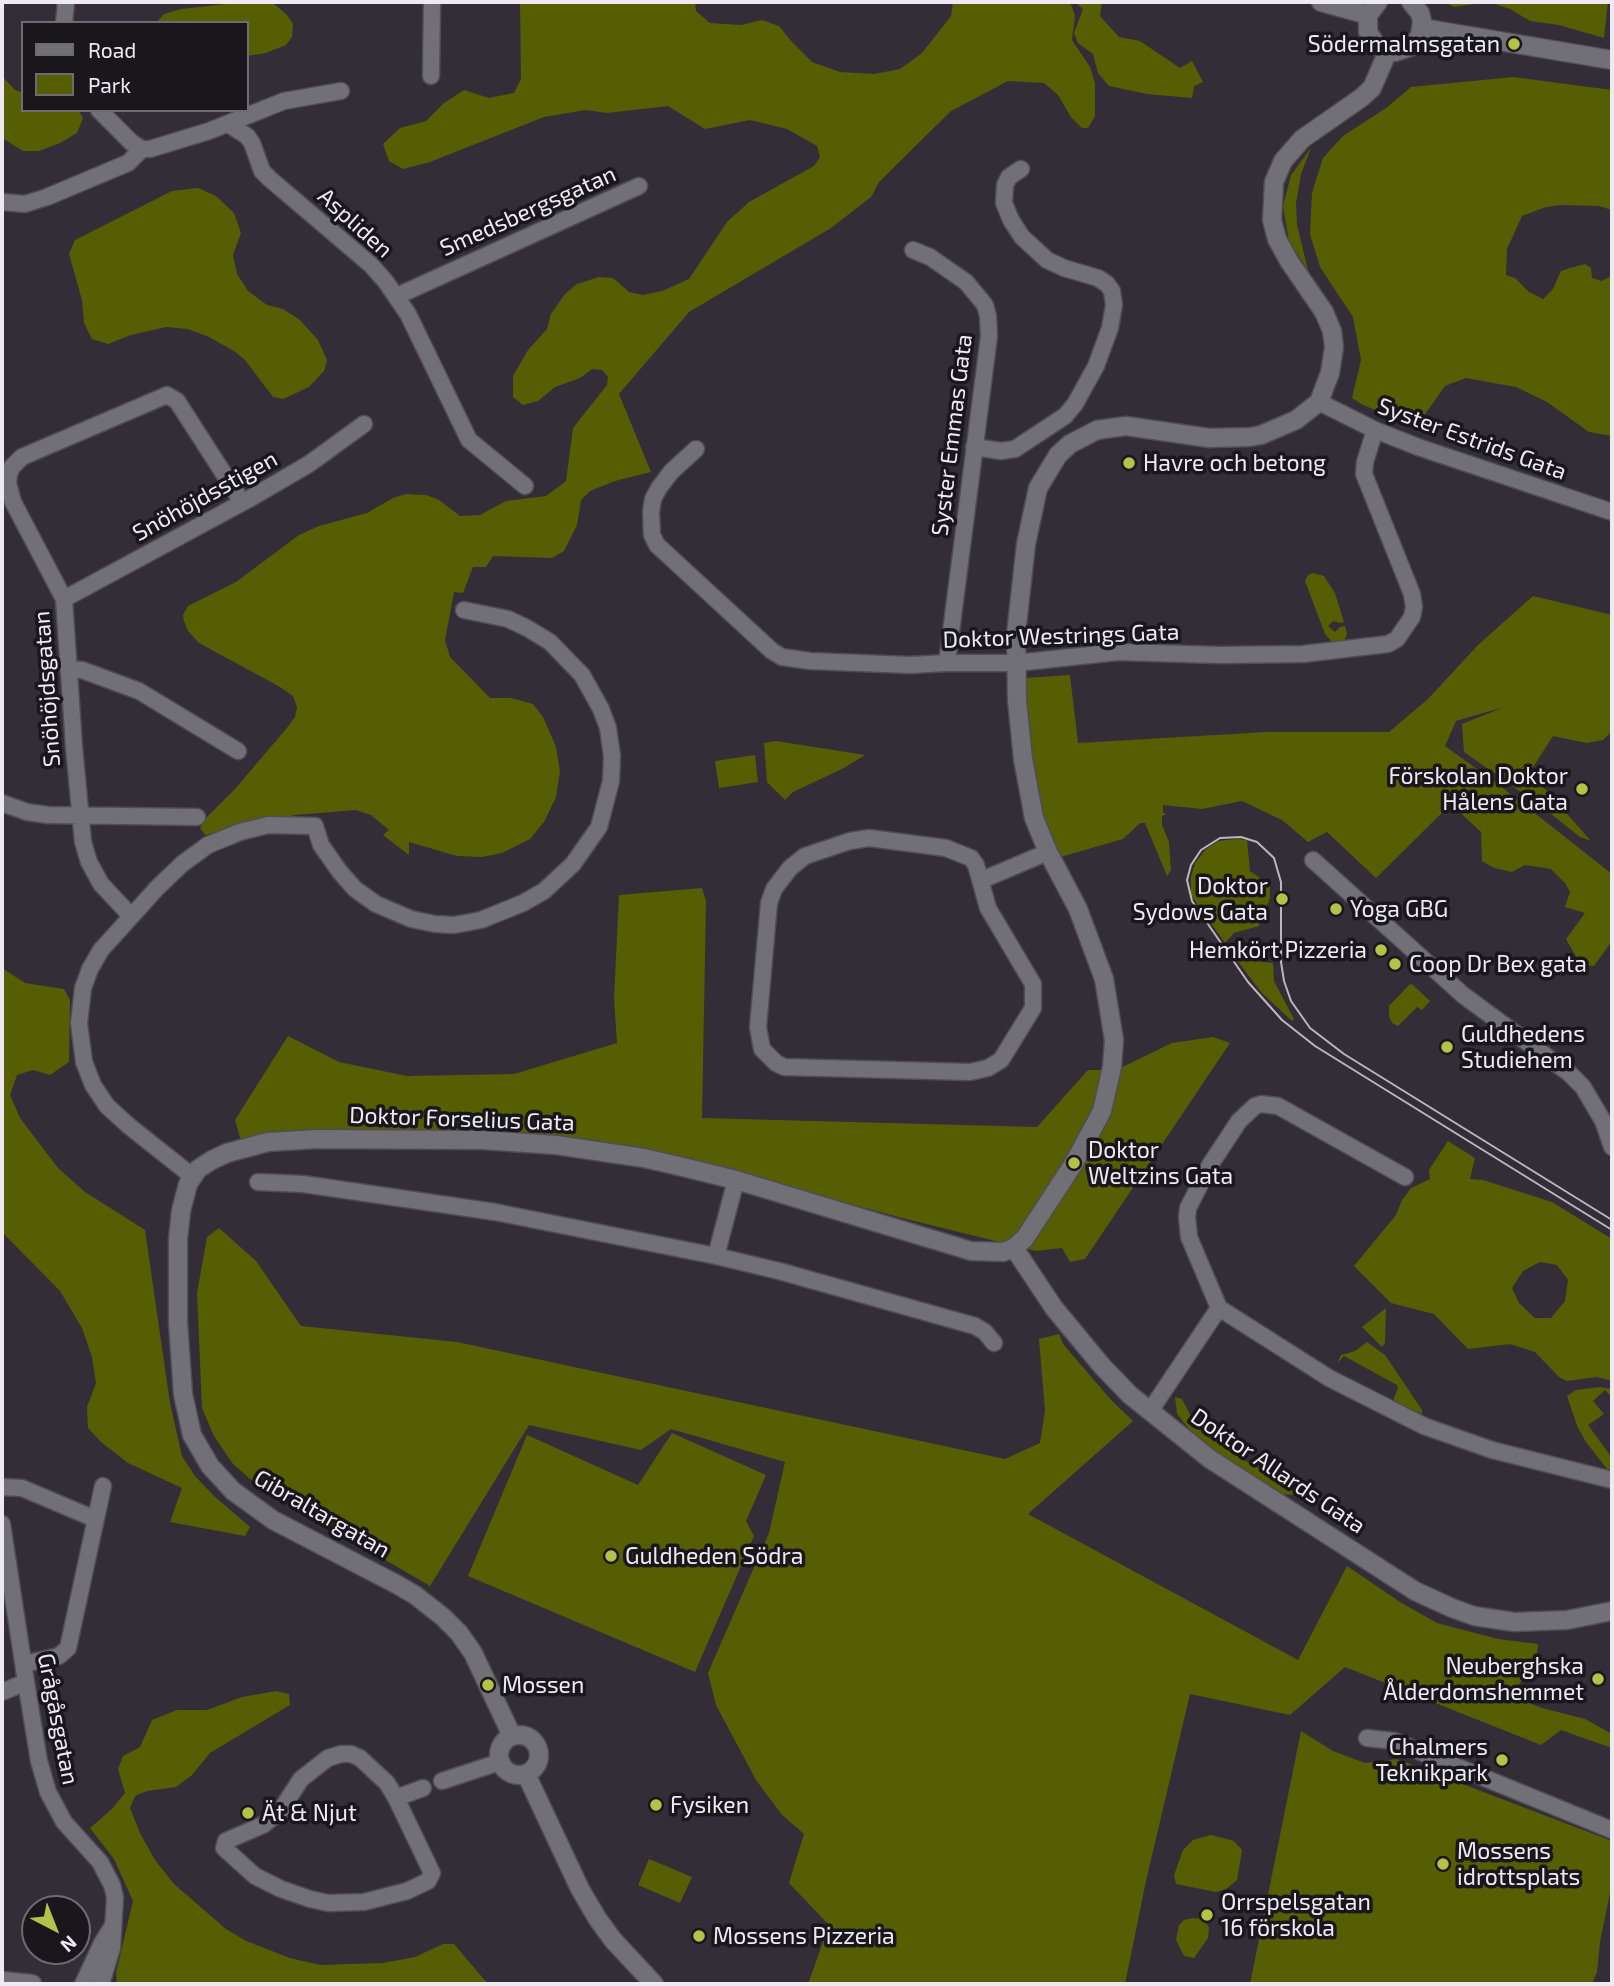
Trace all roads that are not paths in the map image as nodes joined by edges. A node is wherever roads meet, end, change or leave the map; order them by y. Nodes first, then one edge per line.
1 (66, 2) edge
2 (432, 2) edge
3 (1321, 2) edge
4 (1411, 2) edge
5 (1373, 8) edge
6 (64, 21) edge
7 (1422, 28) junction
8 (1388, 51) junction
9 (1612, 60) edge
10 (431, 76) dead end
11 (341, 91) dead end
12 (101, 112) edge
13 (228, 124) junction
14 (142, 149) junction
15 (1021, 169) dead end
16 (639, 186) dead end
17 (2, 202) edge
18 (913, 250) dead end
19 (397, 296) junction
20 (1319, 402) junction
21 (364, 424) dead end
22 (1375, 430) junction
23 (974, 447) junction
24 (696, 449) dead end
25 (525, 486) dead end
26 (243, 502) junction
27 (7, 505) edge
28 (1612, 512) edge
29 (64, 599) junction
30 (464, 610) dead end
31 (947, 663) junction
32 (1016, 663) junction
33 (68, 669) junction
34 (237, 751) dead end
35 (2, 803) edge
36 (80, 817) junction
37 (197, 817) dead end
38 (1048, 852) junction
39 (1313, 860) dead end
40 (982, 880) junction
41 (131, 916) junction
42 (1612, 1147) edge
43 (192, 1176) junction
44 (1405, 1177) dead end
45 (736, 1180) junction
46 (258, 1182) dead end
47 (1014, 1248) junction
48 (716, 1256) junction
49 (1219, 1308) junction
50 (994, 1343) dead end
51 (1150, 1411) junction
52 (1612, 1480) edge
53 (103, 1486) dead end
54 (2, 1488) edge
55 (95, 1519) junction
56 (2, 1524) edge
57 (4, 1545) edge
58 (1612, 1611) edge
59 (24, 1664) junction
60 (26, 1682) junction
61 (2, 1692) edge
62 (512, 1736) junction
63 (1367, 1738) dead end
64 (500, 1762) junction
65 (526, 1774) junction
66 (442, 1781) dead end
67 (423, 1788) dead end
68 (396, 1797) junction
69 (1612, 1830) edge
70 (113, 1925) junction
71 (2, 1981) edge
72 (32, 1984) edge
73 (83, 1984) edge
74 (101, 1984) edge
75 (654, 1984) edge

1 - 6 street
2 - 10 street
3 - 5 street
4 - 7 street
5 - 8 street
7 - 8 street
7 - 9 street
8 - 20 street
11 - 13 street
12 - 14 street
13 - 14 street
13 - 19 street, Aspliden
14 - 17 street
15 - 23 street
16 - 19 street, Smedsbergsgatan
18 - 23 street, Syster Emmas Gata
19 - 25 street, Aspliden
20 - 22 street, Syster Estrids Gata
20 - 32 street
21 - 26 street, Snöhöjdsstigen
22 - 28 street, Syster Estrids Gata
22 - 32 street, Doktor Westrings Gata
23 - 31 street, Syster Emmas Gata
24 - 31 street, Doktor Westrings Gata
26 - 27 street, Snöhöjdsgatan
26 - 29 street, Snöhöjdsstigen
27 - 29 street, Snöhöjdsgatan
29 - 33 street, Snöhöjdsgatan
30 - 41 street
31 - 32 street, Doktor Westrings Gata
32 - 38 street
33 - 34 street
33 - 36 street, Snöhöjdsgatan
35 - 36 street
36 - 37 street
36 - 41 street, Snöhöjdsgatan
38 - 40 street
38 - 47 street
39 - 42 street
40 - 40 street
41 - 43 street
43 - 45 street, Doktor Forselius Gata
43 - 62 street, Gibraltargatan
44 - 49 street
45 - 47 street, Doktor Forselius Gata
45 - 48 street
46 - 48 street
47 - 51 street, Doktor Allards Gata
48 - 50 street
49 - 51 street
49 - 52 street
51 - 58 street, Doktor Allards Gata
53 - 55 street
54 - 55 street
55 - 59 street
56 - 57 street, Grågåsgatan
57 - 59 street, Grågåsgatan
59 - 60 street, Grågåsgatan
60 - 61 street
60 - 70 street, Grågåsgatan
62 - 64 street
62 - 65 street
63 - 69 street
64 - 65 street
64 - 66 street
65 - 75 street
67 - 68 street
68 - 68 street
70 - 73 street, Grågåsgatan
70 - 74 street, Grågåsgatan
71 - 72 street

